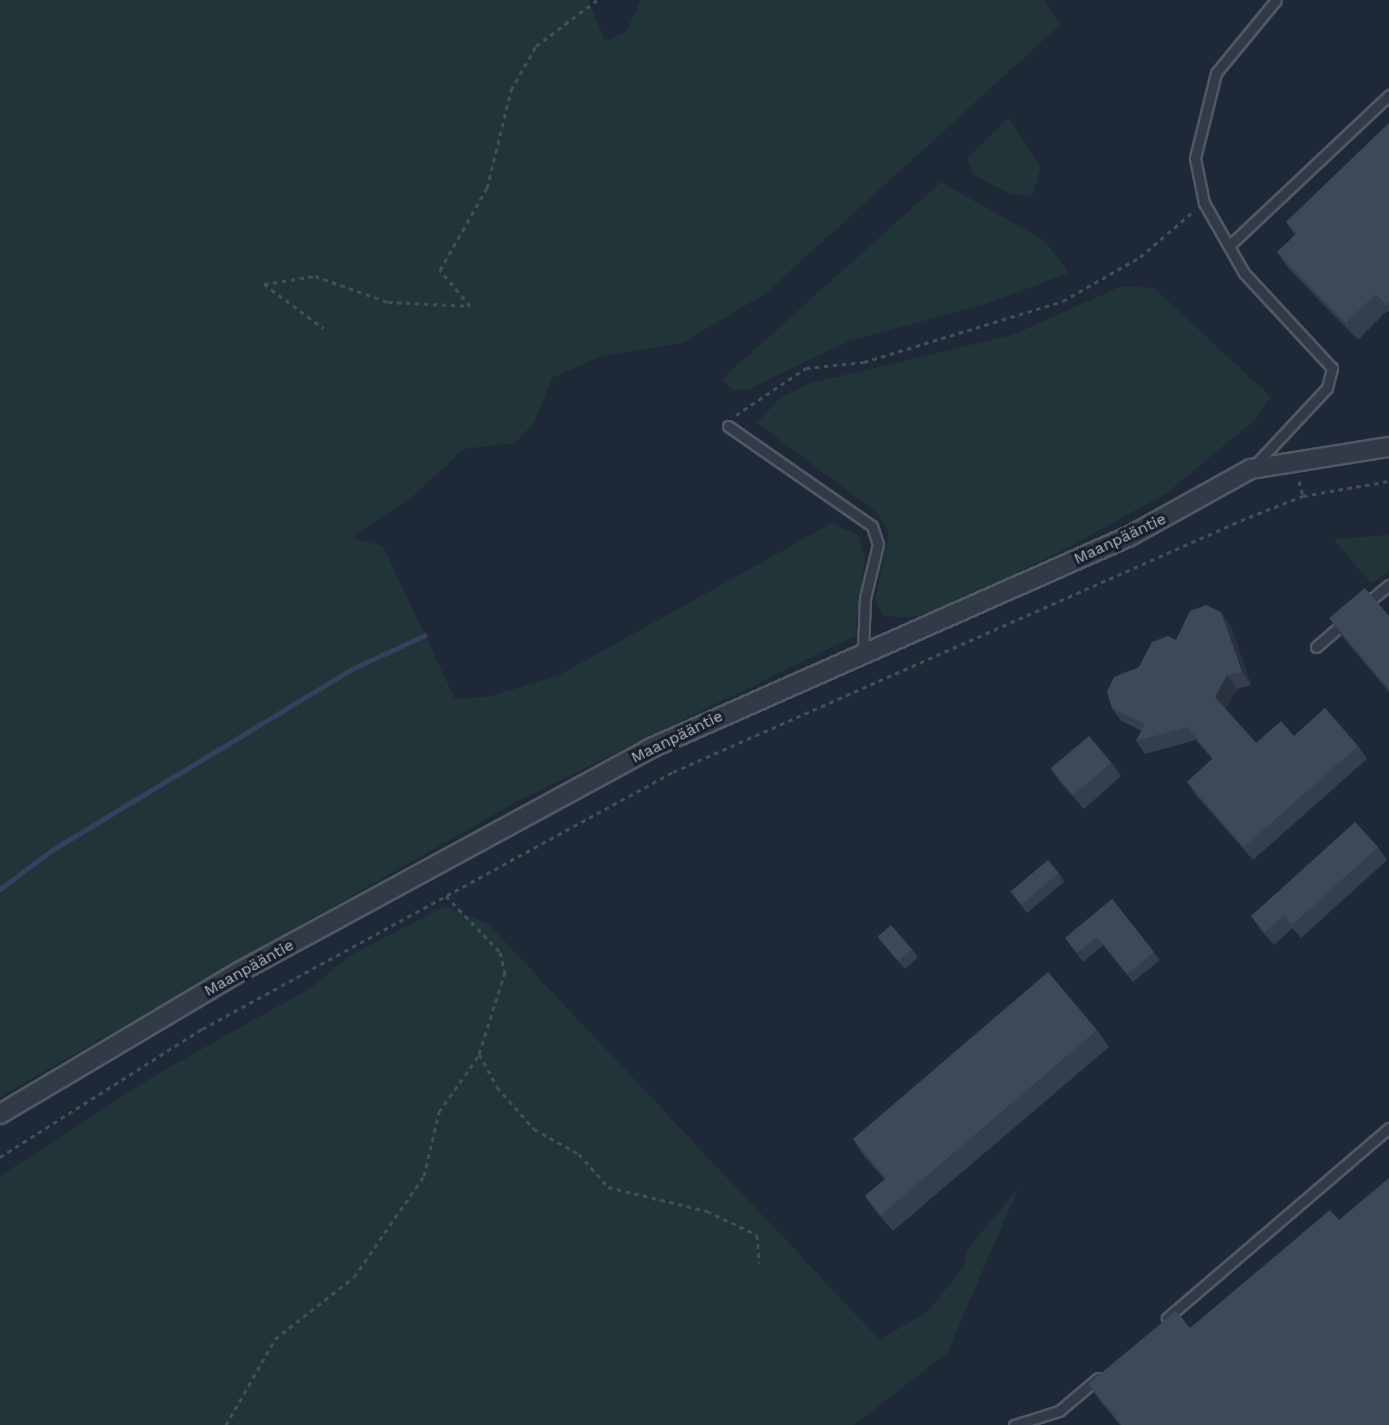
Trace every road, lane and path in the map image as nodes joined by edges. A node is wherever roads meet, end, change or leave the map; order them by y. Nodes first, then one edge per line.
1 (597, 0) edge
2 (1276, 0) edge
3 (1389, 95) edge
4 (1204, 203) junction
5 (1230, 245) junction
6 (322, 328) dead end
7 (728, 426) joint
8 (1389, 447) edge
9 (1251, 469) junction
10 (1389, 481) edge
11 (1389, 585) edge
12 (1316, 647) dead end
13 (863, 650) junction
14 (446, 896) junction
15 (479, 1054) junction
16 (0, 1114) edge
17 (1389, 1128) edge
18 (0, 1157) edge
19 (759, 1263) dead end
20 (1158, 1326) edge
21 (1104, 1372) edge
22 (226, 1425) edge
23 (1014, 1425) edge

1 - 6 path
2 - 4 lane
3 - 5 lane
4 - 5 lane
4 - 7 path
5 - 9 lane
7 - 13 lane
8 - 9 street, Maanpääntie
9 - 13 street, Maanpääntie
10 - 14 path
11 - 12 lane
13 - 16 street, Maanpääntie
14 - 15 path
14 - 18 path
15 - 19 path
15 - 22 path
17 - 20 lane
21 - 23 lane

